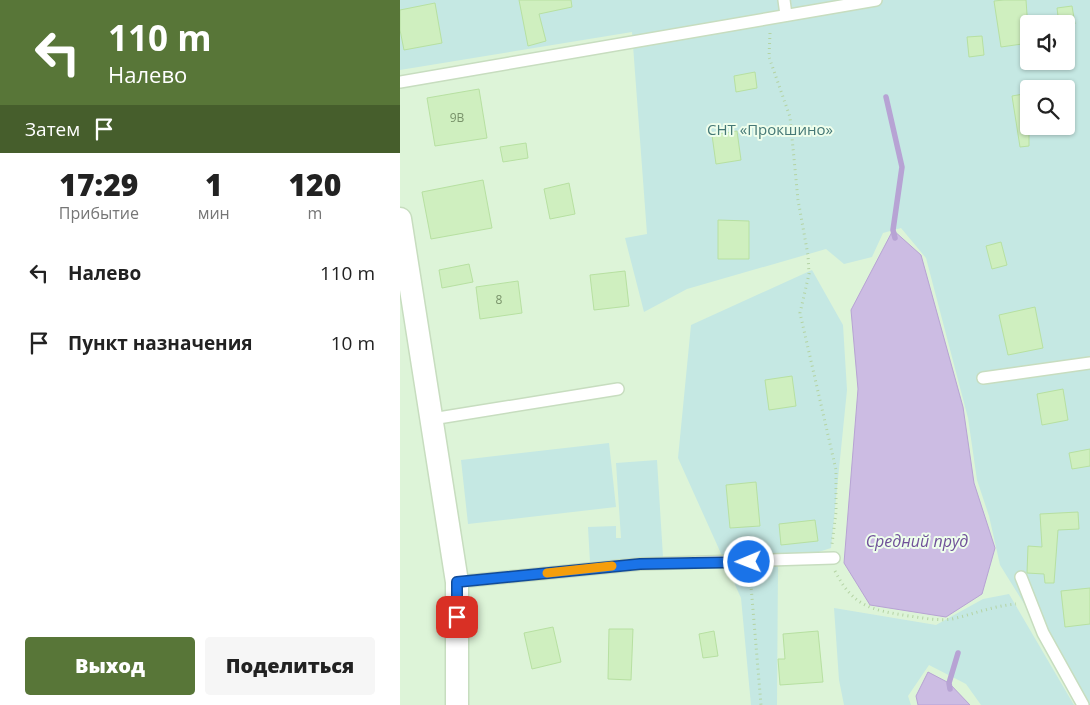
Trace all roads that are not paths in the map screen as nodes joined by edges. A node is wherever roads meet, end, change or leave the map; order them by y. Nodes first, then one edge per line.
1 (784, 0) edge
2 (876, 0) edge
3 (786, 15) junction
4 (400, 82) edge
5 (400, 219) edge
6 (1090, 363) edge
7 (984, 378) dead end
8 (618, 389) dead end
9 (432, 419) junction
10 (831, 558) road end
11 (1021, 577) dead end
12 (457, 582) junction
13 (457, 705) edge
14 (1083, 705) edge

1 - 3 lane
2 - 3 lane
3 - 4 lane
5 - 9 street
6 - 7 lane
8 - 9 lane
9 - 12 street
10 - 12 lane
11 - 14 lane
12 - 13 street

